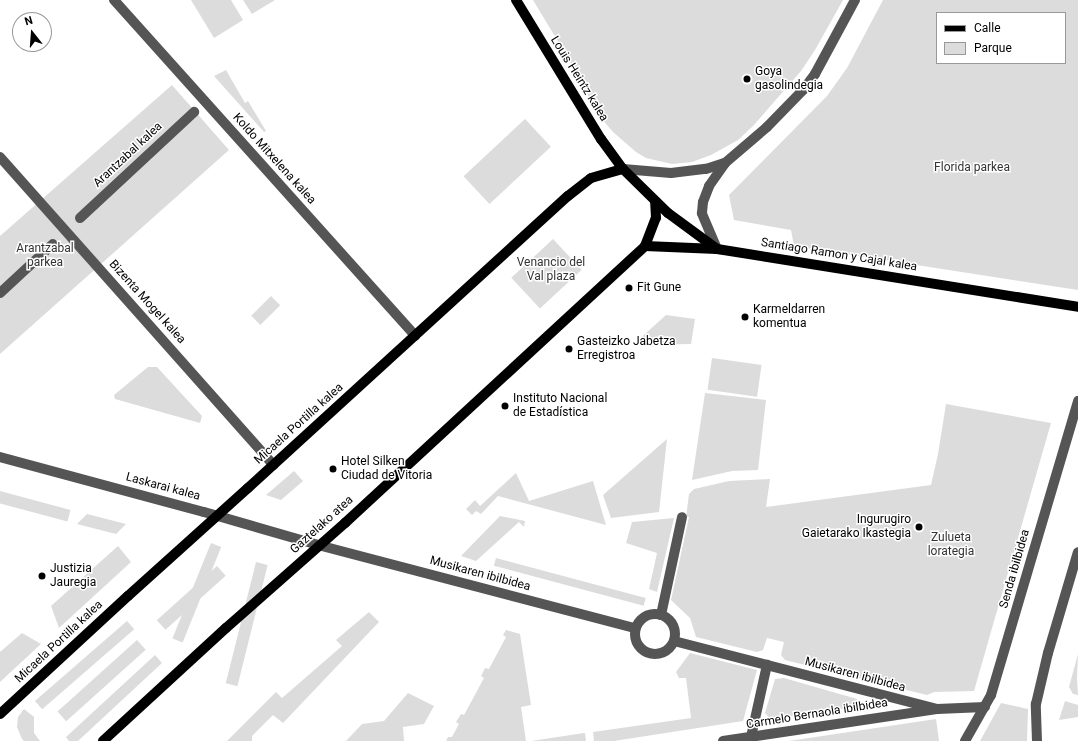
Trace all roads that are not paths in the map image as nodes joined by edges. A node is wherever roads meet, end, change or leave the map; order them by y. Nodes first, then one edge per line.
1 (114, 0) edge
2 (516, 0) edge
3 (855, 0) edge
4 (194, 112) dead end
5 (0, 158) edge
6 (725, 163) junction
7 (623, 169) junction
8 (655, 201) junction
9 (80, 218) dead end
10 (54, 244) dead end
11 (645, 246) junction
12 (717, 249) junction
13 (0, 293) edge
14 (1078, 307) edge
15 (414, 336) junction
16 (1078, 401) edge
17 (0, 457) edge
18 (273, 465) junction
19 (216, 516) junction
20 (682, 517) dead end
21 (318, 545) junction
22 (1078, 552) edge
23 (661, 615) junction
24 (635, 628) junction
25 (674, 641) junction
26 (767, 665) junction
27 (985, 707) junction
28 (936, 709) junction
29 (0, 714) edge
30 (751, 737) junction
31 (103, 741) edge
32 (723, 741) edge
33 (965, 741) edge
34 (1037, 741) edge

1 - 15 street, Koldo Mitxelena kalea
2 - 7 main road, Louis Heintz kalea
3 - 6 street
4 - 9 street, Arantzabal kalea
5 - 18 street, Bizenta Mogel kalea
6 - 7 street
6 - 12 street
7 - 8 main road, Santiago Ramon y Cajal kalea
7 - 15 main road, Micaela Portilla kalea
8 - 11 main road, Gaztelako atea
8 - 12 main road, Santiago Ramon y Cajal kalea
10 - 13 street
11 - 12 main road
11 - 21 main road, Gaztelako atea
12 - 14 main road, Santiago Ramon y Cajal kalea
15 - 18 main road, Micaela Portilla kalea
16 - 27 street, Senda ibilbidea
17 - 19 street, Laskarai kalea
18 - 19 main road, Micaela Portilla kalea
19 - 21 street, Laskarai kalea
19 - 29 main road, Micaela Portilla kalea
20 - 23 street
21 - 24 street, Musikaren ibilbidea
21 - 31 main road, Gaztelako atea
22 - 34 street
23 - 24 street
23 - 25 street
24 - 25 street
25 - 26 street, Musikaren ibilbidea
26 - 28 street, Musikaren ibilbidea
26 - 30 street
27 - 28 street, Carmelo Bernaola ibilbidea
27 - 33 street, Senda ibilbidea
28 - 30 street, Carmelo Bernaola ibilbidea
30 - 32 street, Carmelo Bernaola ibilbidea

